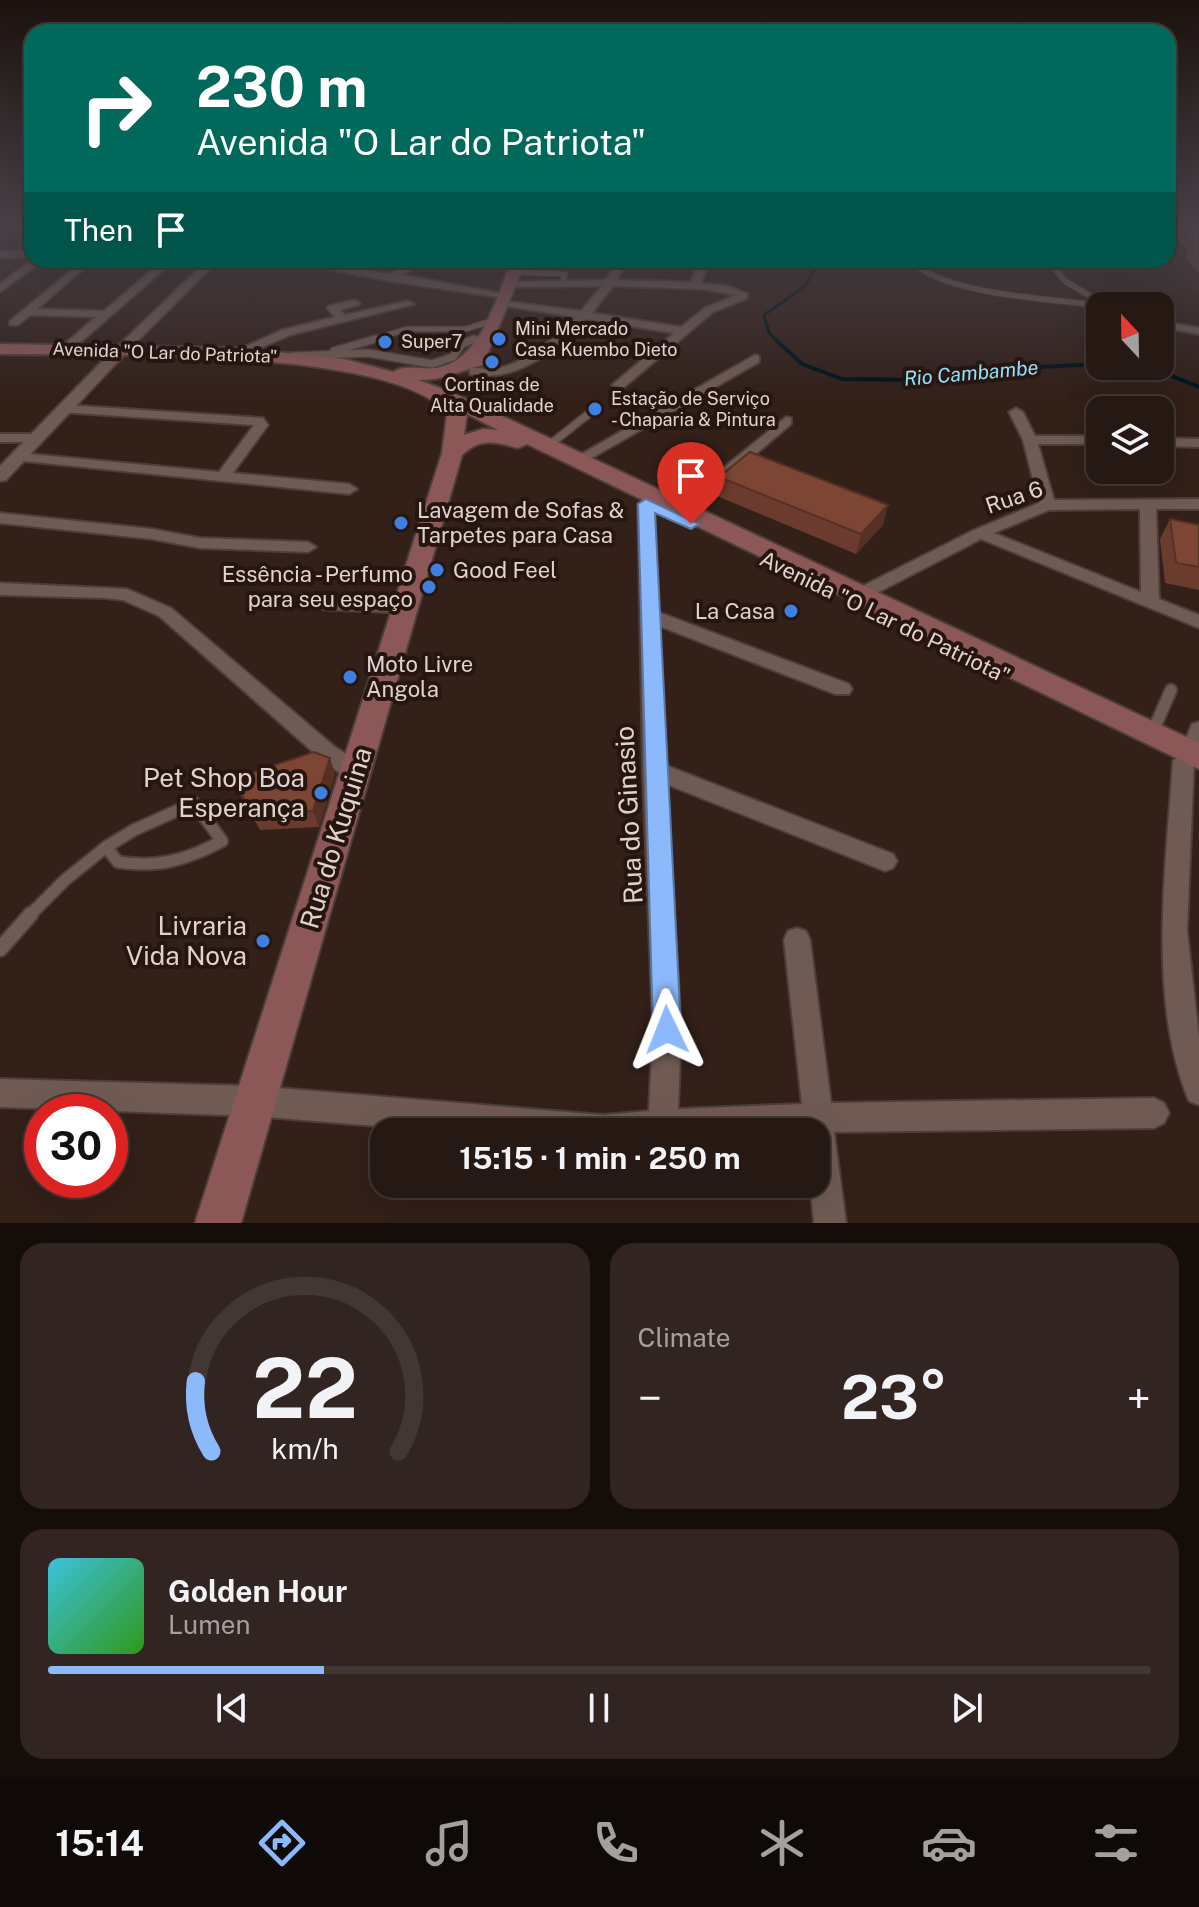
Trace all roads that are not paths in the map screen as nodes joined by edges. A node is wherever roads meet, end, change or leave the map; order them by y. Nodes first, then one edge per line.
1 (61, 282) edge
2 (145, 282) edge
3 (191, 282) edge
4 (487, 282) edge
5 (610, 282) edge
6 (696, 282) edge
7 (947, 282) edge
8 (1066, 282) edge
9 (509, 283) edge
10 (608, 285) junction
11 (695, 286) junction
12 (1086, 294) edge
13 (354, 303) dead end
14 (1086, 303) edge
15 (408, 304) dead end
16 (26, 312) junction
17 (108, 314) junction
18 (586, 315) junction
19 (343, 320) junction
20 (494, 320) junction
21 (14, 323) dead end
22 (1174, 327) edge
23 (682, 331) junction
24 (1199, 331) edge
25 (484, 342) junction
26 (0, 349) edge
27 (65, 349) junction
28 (121, 350) junction
29 (237, 353) junction
30 (325, 358) junction
31 (755, 359) dead end
32 (474, 371) junction
33 (398, 379) junction
34 (618, 385) dead end
35 (65, 409) junction
36 (591, 412) dead end
37 (1016, 412) dead end
38 (490, 417) junction
39 (786, 421) dead end
40 (0, 438) edge
41 (37, 438) junction
42 (1030, 440) junction
43 (1086, 440) edge
44 (1174, 442) edge
45 (1199, 443) edge
46 (548, 446) junction
47 (452, 453) junction
48 (19, 457) junction
49 (578, 460) junction
50 (0, 476) edge
51 (224, 476) junction
52 (349, 489) dead end
53 (646, 504) junction
54 (1148, 504) junction
55 (1199, 504) edge
56 (1047, 505) junction
57 (681, 510) junction
58 (0, 518) edge
59 (980, 533) junction
60 (308, 547) dead end
61 (0, 589) edge
62 (859, 595) junction
63 (1150, 602) junction
64 (325, 605) dead end
65 (405, 608) junction
66 (650, 616) junction
67 (1199, 622) edge
68 (842, 689) dead end
69 (1171, 690) dead end
70 (1151, 735) junction
71 (1194, 754) edge
72 (654, 770) junction
73 (357, 772) junction
74 (105, 845) junction
75 (885, 861) dead end
76 (797, 940) dead end
77 (0, 949) edge
78 (1199, 1091) edge
79 (0, 1093) edge
80 (253, 1101) junction
81 (1154, 1113) dead end
82 (458, 1118) edge
83 (663, 1118) edge
84 (816, 1118) joint
85 (827, 1198) edge
86 (218, 1223) edge
87 (830, 1223) edge

1 - 16 street
2 - 17 street
3 - 28 street
4 - 9 street
5 - 10 street
6 - 11 street
7 - 14 lane
8 - 12 lane
9 - 10 street
9 - 18 street
9 - 20 main road
10 - 11 street
10 - 18 street
11 - 23 street
13 - 19 street
15 - 19 street
16 - 17 street
16 - 21 street
17 - 27 street
18 - 23 street
18 - 32 street
19 - 29 street
20 - 25 main road
20 - 30 lane
22 - 24 street
23 - 34 street
25 - 30 main road, Avenida "O Lar do Patriota"
25 - 32 main road
26 - 27 main road, Avenida "O Lar do Patriota"
27 - 28 main road, Avenida "O Lar do Patriota"
28 - 29 main road, Avenida "O Lar do Patriota"
28 - 35 street
29 - 30 main road, Avenida "O Lar do Patriota"
30 - 33 main road, Avenida "O Lar do Patriota"
31 - 49 street
32 - 38 main road
33 - 38 main road, Avenida "O Lar do Patriota"
33 - 47 main road, Avenida "O Lar do Patriota"
35 - 41 street
35 - 51 street
36 - 46 lane
37 - 42 street
38 - 46 main road, Avenida "O Lar do Patriota"
39 - 57 street
40 - 41 street
41 - 48 street
42 - 43 street
42 - 56 street
44 - 45 street
46 - 49 main road, Avenida "O Lar do Patriota"
47 - 53 main road, Avenida "O Lar do Patriota"
47 - 65 main road, Rua do Kuquina
48 - 50 street
48 - 51 street
49 - 57 main road, Avenida "O Lar do Patriota"
51 - 52 street
53 - 66 street, Rua do Ginasio
53 - 71 main road, Avenida "O Lar do Patriota"
54 - 55 street, Rua 6
54 - 56 street, Rua 6
54 - 63 street
56 - 59 street, Rua 6
57 - 62 main road, Avenida "O Lar do Patriota"
58 - 60 street
59 - 62 street, Rua 6
59 - 63 street
61 - 73 street
62 - 70 main road, Avenida "O Lar do Patriota"
63 - 67 street
64 - 65 lane
65 - 73 main road, Rua do Kuquina
66 - 68 street
66 - 72 street, Rua do Ginasio
69 - 70 lane
70 - 71 main road, Avenida "O Lar do Patriota"
71 - 78 street
72 - 75 street
72 - 83 street, Rua do Ginasio
73 - 80 main road, Rua do Kuquina
74 - 74 lane
74 - 77 lane
76 - 84 street
79 - 80 street
80 - 82 street
80 - 86 main road, Rua do Kuquina
81 - 84 street
85 - 87 street

